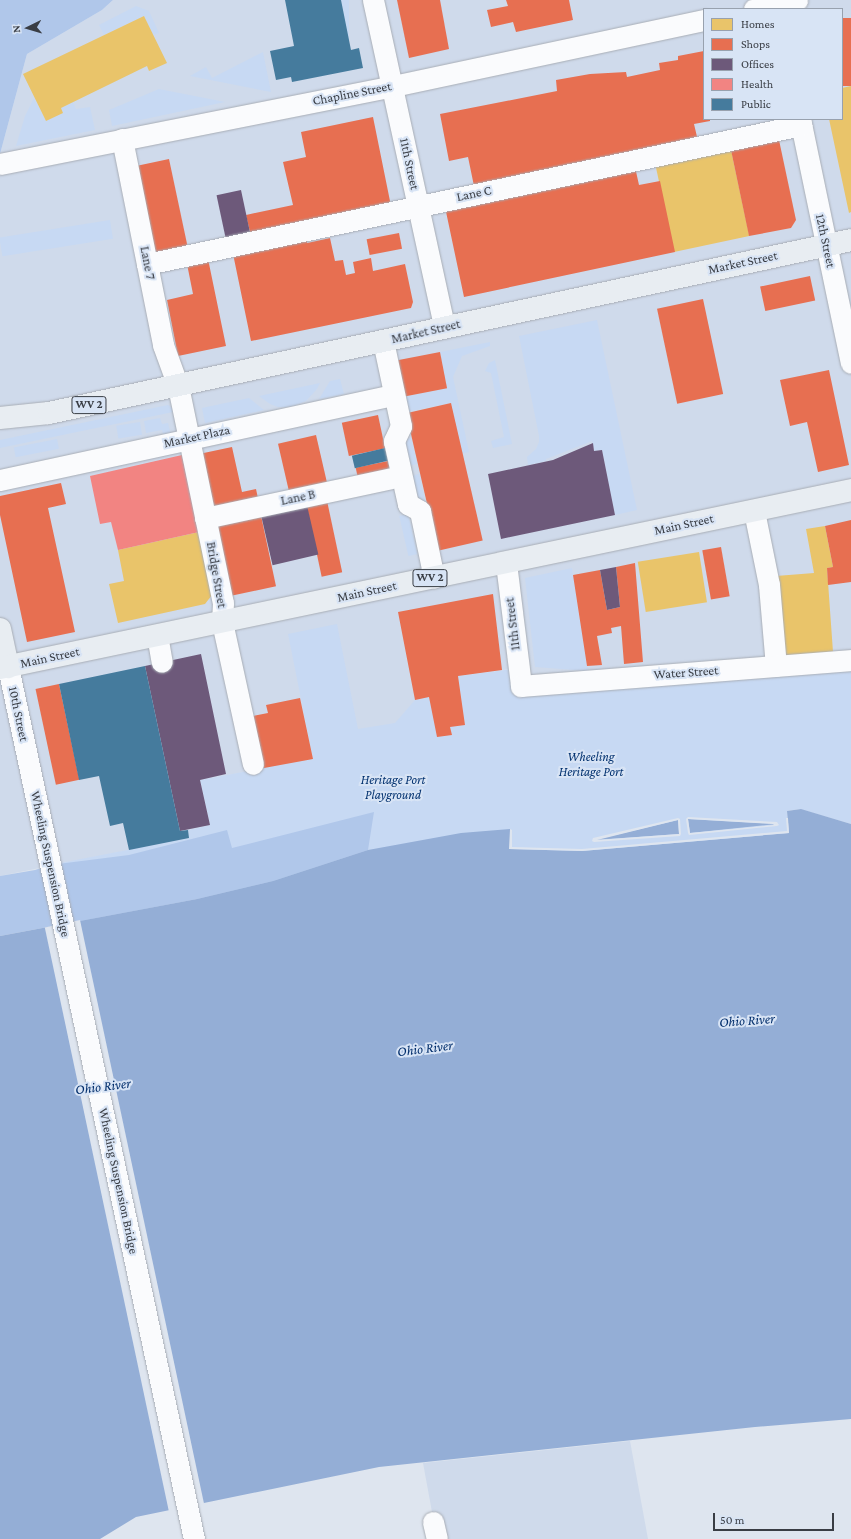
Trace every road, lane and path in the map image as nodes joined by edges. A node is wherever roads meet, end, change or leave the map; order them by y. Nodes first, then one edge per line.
1 (373, 0) edge
2 (797, 0) edge
3 (777, 4) edge
4 (759, 8) edge
5 (703, 20) edge
6 (393, 86) junction
7 (801, 122) edge
8 (122, 139) junction
9 (0, 164) edge
10 (418, 206) junction
11 (851, 240) edge
12 (826, 245) junction
13 (147, 264) junction
14 (444, 327) junction
15 (383, 341) junction
16 (851, 363) edge
17 (178, 386) junction
18 (394, 395) junction
19 (0, 418) edge
20 (189, 439) junction
21 (392, 478) dead end
22 (0, 480) edge
23 (851, 490) edge
24 (754, 511) junction
25 (205, 518) junction
26 (506, 563) junction
27 (434, 578) junction
28 (222, 622) junction
29 (0, 629) edge
30 (157, 635) junction
31 (851, 660) edge
32 (162, 662) dead end
33 (776, 666) junction
34 (4, 667) edge
35 (521, 686) joint
36 (253, 764) dead end
37 (32, 775) joint
38 (194, 1539) edge

1 - 6 street, 11th Street
2 - 3 street
3 - 4 street
5 - 6 street, Chapline Street
6 - 8 street, Chapline Street
6 - 10 street, 11th Street
7 - 10 street, Lane C
7 - 12 street, 12th Street
8 - 9 street, Chapline Street
8 - 13 street, Lane 7
10 - 13 street, Lane C
10 - 14 street, 11th Street
11 - 12 main road, Market Street / WV 2
12 - 14 main road, Market Street / WV 2
12 - 16 street, 12th Street
13 - 17 street, Lane 7
14 - 15 main road, Market Street / WV 2
15 - 17 main road, Market Street / WV 2
15 - 18 street
17 - 19 main road, Market Street / WV 2
17 - 20 street, Bridge Street
18 - 20 street, Market Plaza
18 - 27 street
20 - 22 street, Market Plaza
20 - 25 street, Bridge Street
21 - 25 street, Lane B
23 - 24 main road, Main Street / WV 2
24 - 26 main road, Main Street / WV 2
24 - 33 street
25 - 28 street, Bridge Street
26 - 27 main road, Main Street / WV 2
26 - 35 street, 11th Street
27 - 28 main road, Main Street / WV 2
28 - 30 main road, Main Street / WV 2
28 - 36 street, Bridge Street
29 - 34 main road, 10th Street
30 - 32 street
30 - 34 main road, Main Street / WV 2
31 - 33 street, Water Street
33 - 35 street, Water Street
34 - 37 street, 10th Street
37 - 38 street, Wheeling Suspension Bridge

